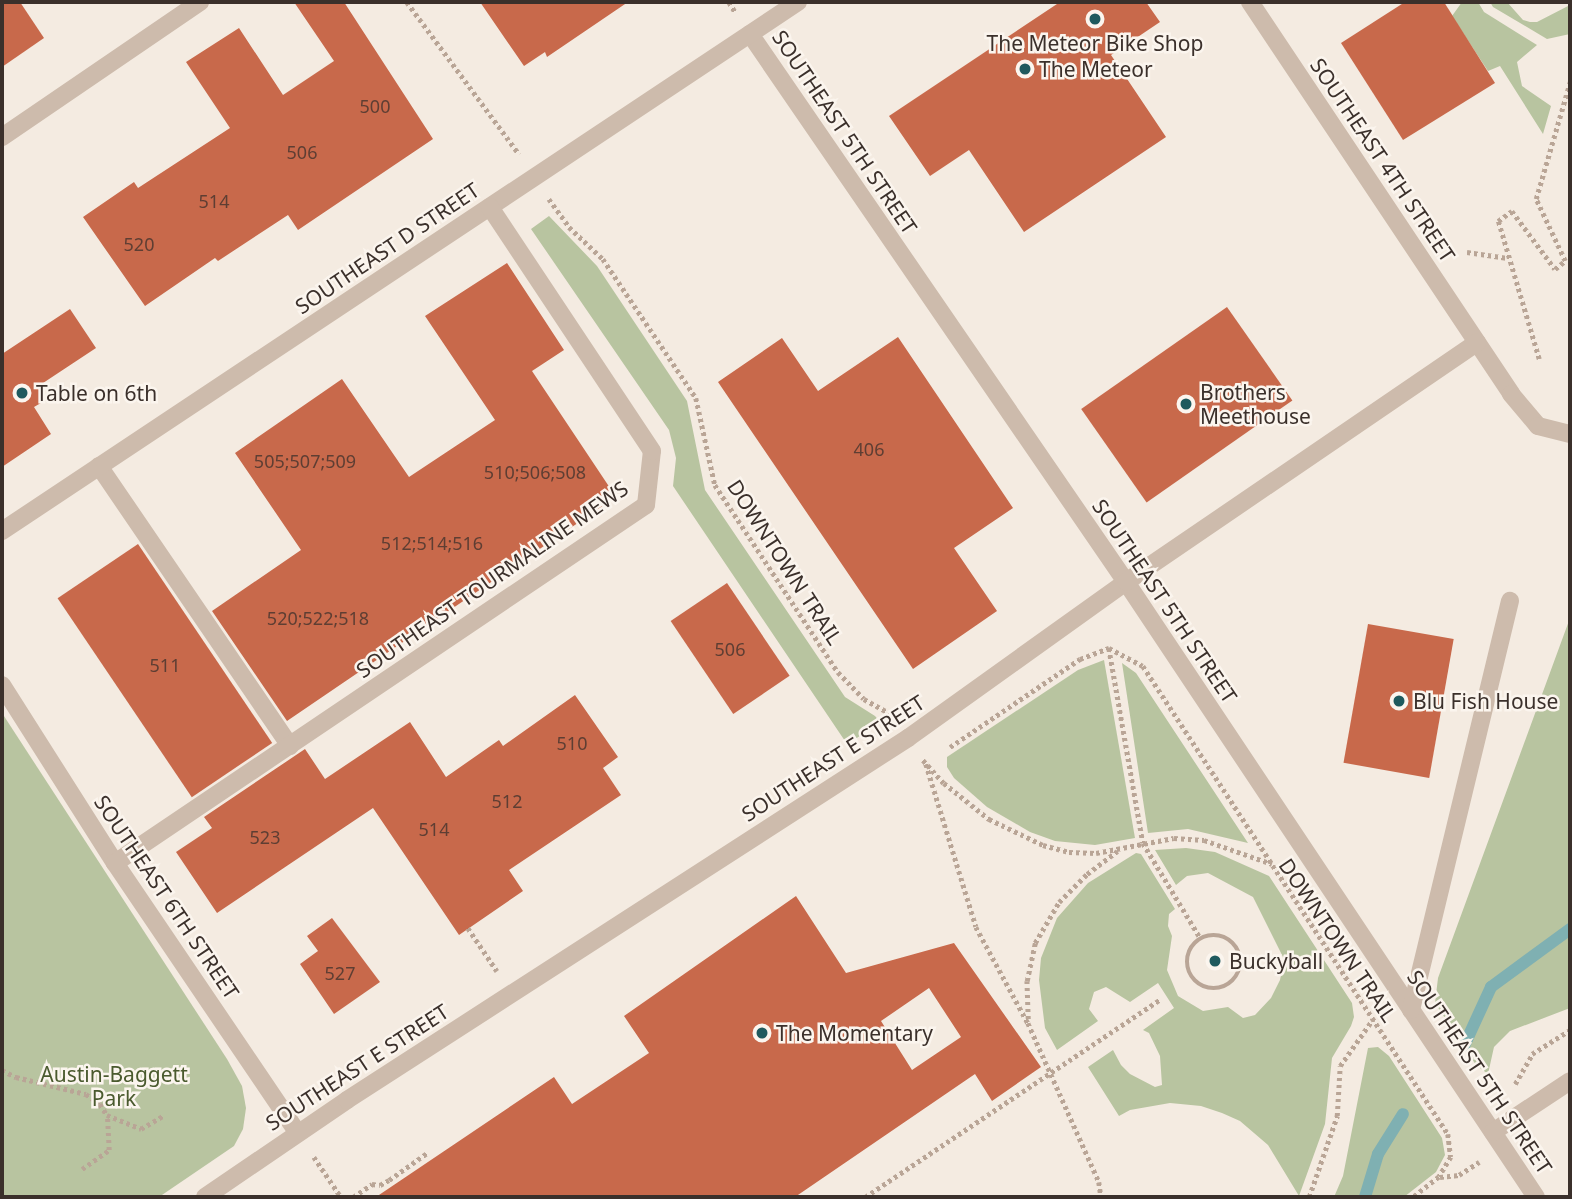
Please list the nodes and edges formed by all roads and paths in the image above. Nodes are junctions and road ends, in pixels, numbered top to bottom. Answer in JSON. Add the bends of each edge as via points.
{"nodes":[{"id":1,"x":200,"y":2,"type":"edge"},
{"id":2,"x":407,"y":2,"type":"edge"},
{"id":3,"x":798,"y":2,"type":"edge"},
{"id":4,"x":1250,"y":2,"type":"edge"},
{"id":5,"x":750,"y":33,"type":"junction"},
{"id":6,"x":1570,"y":82,"type":"edge"},
{"id":7,"x":2,"y":136,"type":"edge"},
{"id":8,"x":520,"y":155,"type":"dead end"},
{"id":9,"x":545,"y":194,"type":"dead end"},
{"id":10,"x":490,"y":207,"type":"junction"},
{"id":11,"x":1467,"y":252,"type":"dead end"},
{"id":12,"x":1508,"y":258,"type":"junction"},
{"id":13,"x":1477,"y":343,"type":"junction"},
{"id":14,"x":1539,"y":359,"type":"dead end"},
{"id":15,"x":1570,"y":434,"type":"edge"},
{"id":16,"x":99,"y":467,"type":"junction"},
{"id":17,"x":2,"y":531,"type":"edge"},
{"id":18,"x":1126,"y":582,"type":"junction"},
{"id":19,"x":1510,"y":601,"type":"dead end"},
{"id":20,"x":1109,"y":648,"type":"junction"},
{"id":21,"x":2,"y":685,"type":"edge"},
{"id":22,"x":894,"y":716,"type":"dead end"},
{"id":23,"x":290,"y":746,"type":"junction"},
{"id":24,"x":948,"y":748,"type":"dead end"},
{"id":25,"x":937,"y":756,"type":"dead end"},
{"id":26,"x":926,"y":763,"type":"junction"},
{"id":27,"x":1143,"y":844,"type":"junction"},
{"id":28,"x":1124,"y":848,"type":"junction"},
{"id":29,"x":115,"y":863,"type":"junction"},
{"id":30,"x":1272,"y":864,"type":"junction"},
{"id":31,"x":468,"y":928,"type":"dead end"},
{"id":32,"x":1200,"y":939,"type":"junction"},
{"id":33,"x":491,"y":961,"type":"dead end"},
{"id":34,"x":1159,"y":1000,"type":"dead end"},
{"id":35,"x":1411,"y":1010,"type":"junction"},
{"id":36,"x":1373,"y":1019,"type":"junction"},
{"id":37,"x":1028,"y":1023,"type":"junction"},
{"id":38,"x":1570,"y":1030,"type":"edge"},
{"id":39,"x":2,"y":1070,"type":"edge"},
{"id":40,"x":1051,"y":1072,"type":"junction"},
{"id":41,"x":1517,"y":1078,"type":"dead end"},
{"id":42,"x":1570,"y":1081,"type":"edge"},
{"id":43,"x":107,"y":1115,"type":"junction"},
{"id":44,"x":164,"y":1115,"type":"dead end"},
{"id":45,"x":1493,"y":1132,"type":"junction"},
{"id":46,"x":298,"y":1133,"type":"junction"},
{"id":47,"x":428,"y":1153,"type":"dead end"},
{"id":48,"x":1479,"y":1162,"type":"dead end"},
{"id":49,"x":82,"y":1169,"type":"dead end"},
{"id":50,"x":1439,"y":1177,"type":"junction"},
{"id":51,"x":205,"y":1197,"type":"edge"},
{"id":52,"x":341,"y":1197,"type":"edge"},
{"id":53,"x":354,"y":1197,"type":"edge"},
{"id":54,"x":865,"y":1197,"type":"edge"},
{"id":55,"x":1101,"y":1197,"type":"edge"},
{"id":56,"x":1309,"y":1197,"type":"edge"},
{"id":57,"x":1413,"y":1197,"type":"edge"},
{"id":58,"x":1536,"y":1197,"type":"edge"}],
"edges":[{"from":1,"to":7,"type":"street"},
{"from":2,"to":8,"type":"path"},
{"from":3,"to":5,"type":"street","name":"SOUTHEAST D STREET"},
{"from":4,"to":13,"type":"street","name":"SOUTHEAST 4TH STREET"},
{"from":5,"to":10,"type":"street","name":"SOUTHEAST D STREET"},
{"from":5,"to":18,"type":"street","name":"SOUTHEAST 5TH STREET"},
{"from":6,"to":12,"type":"path","via":[[1536,199],[1564,261],[1555,269],[1512,211],[1498,222]]},
{"from":9,"to":22,"type":"path","name":"DOWNTOWN TRAIL","via":[[569,227],[603,259],[696,398],[715,485],[838,672],[864,699]]},
{"from":10,"to":16,"type":"street","name":"SOUTHEAST D STREET"},
{"from":10,"to":23,"type":"street","name":"SOUTHEAST TOURMALINE MEWS","via":[[652,451],[646,505]]},
{"from":11,"to":12,"type":"path"},
{"from":12,"to":14,"type":"path"},
{"from":13,"to":15,"type":"street","name":"SOUTHEAST 4TH STREET","via":[[1538,426]]},
{"from":13,"to":18,"type":"street","name":"SOUTHEAST E STREET"},
{"from":16,"to":17,"type":"street","name":"SOUTHEAST D STREET"},
{"from":16,"to":23,"type":"street"},
{"from":18,"to":35,"type":"street","name":"SOUTHEAST 5TH STREET"},
{"from":18,"to":46,"type":"street","name":"SOUTHEAST E STREET","via":[[879,757]]},
{"from":19,"to":35,"type":"street"},
{"from":20,"to":24,"type":"path","via":[[1080,659]]},
{"from":20,"to":27,"type":"path"},
{"from":20,"to":30,"type":"path","via":[[1143,666]]},
{"from":21,"to":29,"type":"street","name":"SOUTHEAST 6TH STREET"},
{"from":23,"to":29,"type":"street","name":"SOUTHEAST TOURMALINE MEWS"},
{"from":25,"to":26,"type":"path"},
{"from":26,"to":28,"type":"path","name":"DOWNTOWN TRAIL","via":[[964,800],[1017,834],[1069,852]]},
{"from":26,"to":37,"type":"path","via":[[976,927]]},
{"from":27,"to":28,"type":"path","name":"DOWNTOWN TRAIL"},
{"from":27,"to":30,"type":"path","name":"DOWNTOWN TRAIL","via":[[1174,838],[1204,840]]},
{"from":27,"to":32,"type":"path"},
{"from":28,"to":37,"type":"path","via":[[1087,874],[1059,902],[1035,943],[1027,981]]},
{"from":29,"to":46,"type":"street","name":"SOUTHEAST 6TH STREET"},
{"from":30,"to":36,"type":"path","name":"DOWNTOWN TRAIL"},
{"from":31,"to":33,"type":"path"},
{"from":32,"to":32,"type":"path","via":[[1217,935],[1238,950],[1238,976],[1225,987],[1207,988],[1192,978],[1189,952]]},
{"from":34,"to":40,"type":"path"},
{"from":35,"to":45,"type":"street","name":"SOUTHEAST 5TH STREET"},
{"from":36,"to":50,"type":"path","name":"DOWNTOWN TRAIL","via":[[1448,1135],[1451,1157]]},
{"from":36,"to":56,"type":"path","via":[[1340,1066],[1337,1116]]},
{"from":37,"to":40,"type":"path"},
{"from":38,"to":41,"type":"path","via":[[1532,1054]]},
{"from":39,"to":43,"type":"path","via":[[86,1094]]},
{"from":40,"to":54,"type":"path"},
{"from":40,"to":55,"type":"path"},
{"from":42,"to":45,"type":"street"},
{"from":43,"to":44,"type":"path","via":[[141,1129]]},
{"from":43,"to":49,"type":"path","via":[[109,1150]]},
{"from":45,"to":58,"type":"street","name":"SOUTHEAST 5TH STREET"},
{"from":46,"to":51,"type":"street","name":"SOUTHEAST E STREET"},
{"from":46,"to":52,"type":"path"},
{"from":47,"to":53,"type":"path"},
{"from":48,"to":50,"type":"path","via":[[1459,1175]]},
{"from":50,"to":57,"type":"path"}]}
